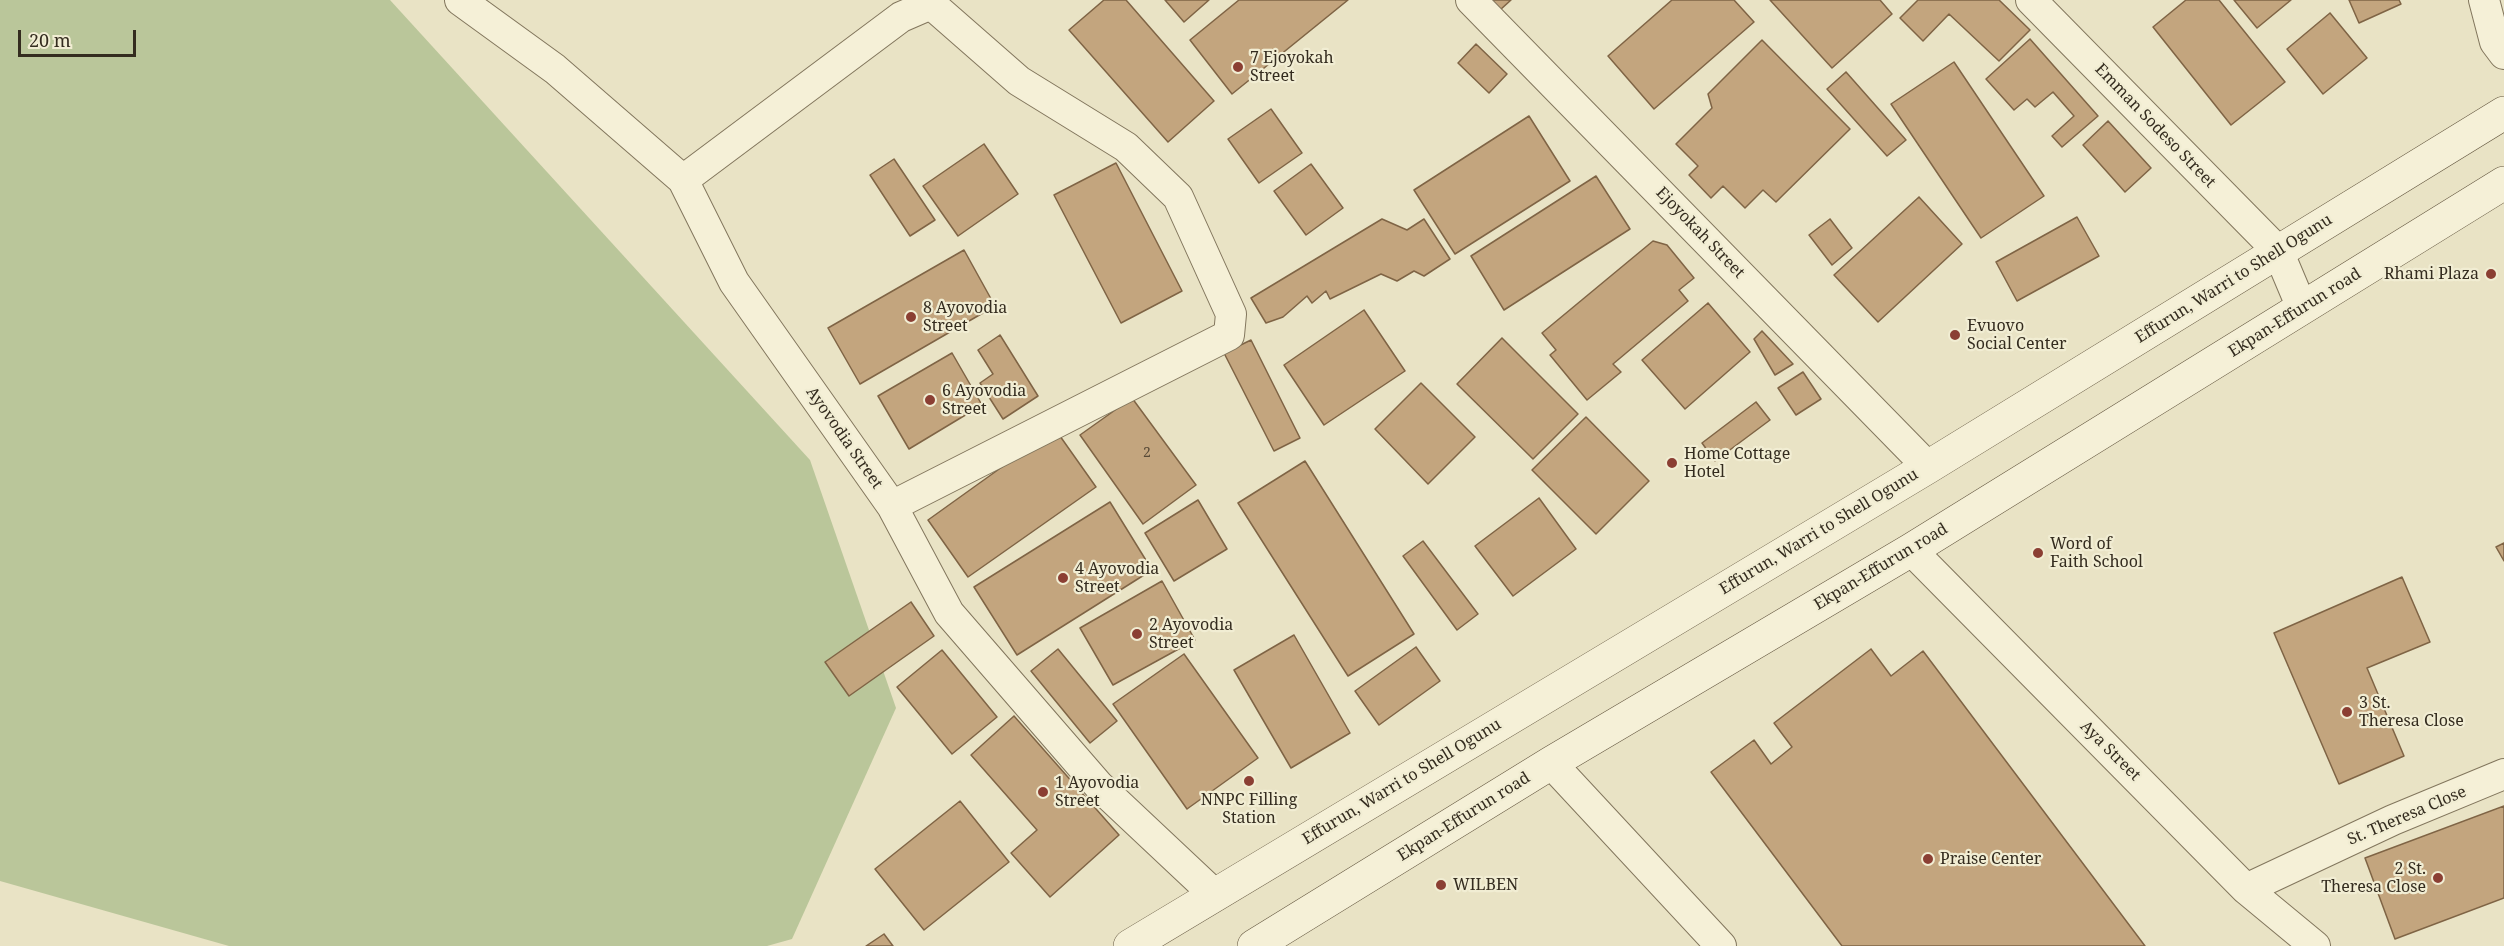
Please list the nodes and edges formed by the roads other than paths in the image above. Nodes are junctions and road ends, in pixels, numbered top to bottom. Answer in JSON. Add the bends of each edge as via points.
{"nodes":[{"id":1,"x":460,"y":0,"type":"edge"},
{"id":2,"x":1471,"y":0,"type":"edge"},
{"id":3,"x":2031,"y":0,"type":"edge"},
{"id":4,"x":2484,"y":0,"type":"edge"},
{"id":5,"x":2504,"y":54,"type":"edge"},
{"id":6,"x":2504,"y":113,"type":"edge"},
{"id":7,"x":683,"y":180,"type":"junction"},
{"id":8,"x":2504,"y":183,"type":"edge"},
{"id":9,"x":2278,"y":251,"type":"junction"},
{"id":10,"x":2302,"y":308,"type":"junction"},
{"id":11,"x":1928,"y":467,"type":"junction"},
{"id":12,"x":892,"y":506,"type":"junction"},
{"id":13,"x":1911,"y":550,"type":"junction"},
{"id":14,"x":1551,"y":764,"type":"junction"},
{"id":15,"x":2504,"y":774,"type":"edge"},
{"id":16,"x":2246,"y":889,"type":"junction"},
{"id":17,"x":1215,"y":895,"type":"junction"},
{"id":18,"x":1130,"y":946,"type":"edge"},
{"id":19,"x":1254,"y":946,"type":"edge"},
{"id":20,"x":1721,"y":946,"type":"edge"},
{"id":21,"x":2314,"y":946,"type":"edge"}],
"edges":[{"from":1,"to":7,"type":"street","name":"Ayovodia Street","via":[[555,69]]},
{"from":2,"to":11,"type":"street","name":"Ejoyokah Street"},
{"from":3,"to":9,"type":"street","name":"Emman Sodeso Street"},
{"from":4,"to":5,"type":"street","via":[[2495,42]]},
{"from":6,"to":9,"type":"main road","name":"Effurun, Warri to Shell Ogunu"},
{"from":7,"to":12,"type":"street","name":"Ayovodia Street","via":[[734,282]]},
{"from":7,"to":12,"type":"street","via":[[901,17],[931,4],[1019,81],[1126,147],[1178,197],[1231,314],[1229,335]]},
{"from":8,"to":10,"type":"main road","name":"Ekpan-Effurun road"},
{"from":9,"to":10,"type":"street"},
{"from":9,"to":11,"type":"main road","name":"Effurun, Warri to Shell Ogunu"},
{"from":10,"to":13,"type":"main road","name":"Ekpan-Effurun road"},
{"from":11,"to":17,"type":"main road","name":"Effurun, Warri to Shell Ogunu"},
{"from":12,"to":17,"type":"street","name":"Ayovodia Street","via":[[949,613],[1099,786]]},
{"from":13,"to":14,"type":"main road","name":"Ekpan-Effurun road"},
{"from":13,"to":16,"type":"street","name":"Aya Street"},
{"from":14,"to":19,"type":"main road","name":"Ekpan-Effurun road"},
{"from":14,"to":20,"type":"street"},
{"from":15,"to":16,"type":"street","name":"St. Theresa Close","via":[[2393,820]]},
{"from":16,"to":21,"type":"street","name":"Aya Street"},
{"from":17,"to":18,"type":"main road","name":"Effurun, Warri to Shell Ogunu"}]}
